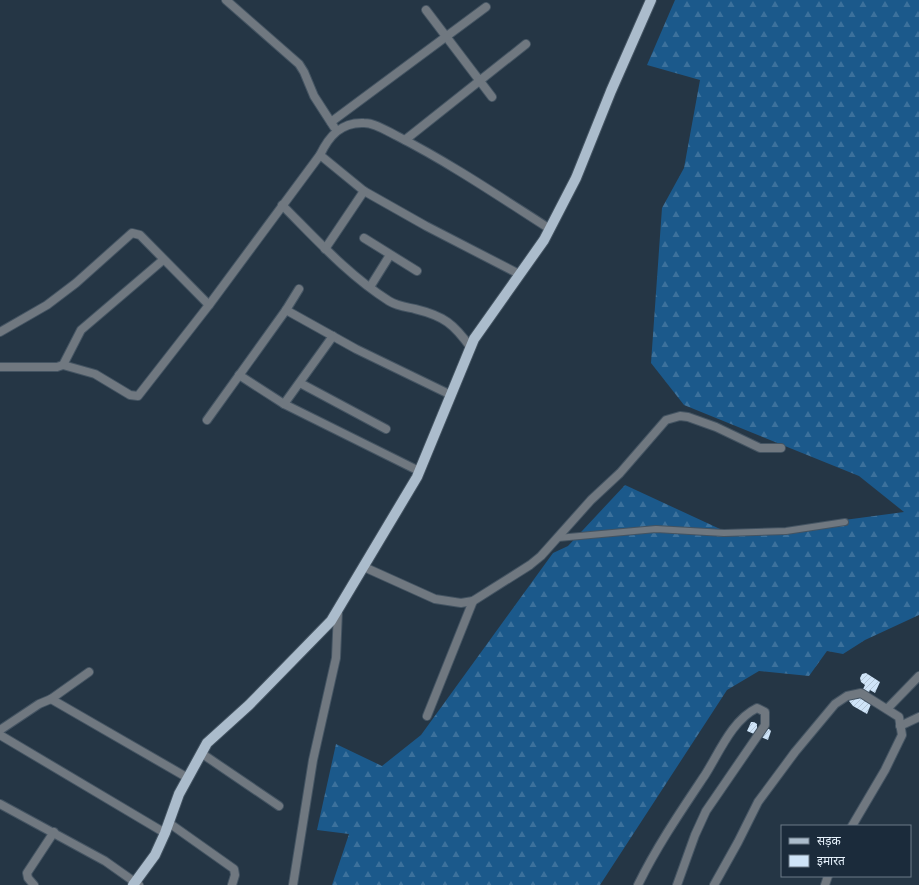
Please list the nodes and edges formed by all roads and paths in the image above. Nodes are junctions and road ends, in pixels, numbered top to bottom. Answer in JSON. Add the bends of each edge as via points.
{"nodes":[{"id":1,"x":226,"y":0,"type":"edge"},
{"id":2,"x":651,"y":0,"type":"edge"},
{"id":3,"x":486,"y":7,"type":"dead end"},
{"id":4,"x":426,"y":10,"type":"dead end"},
{"id":5,"x":447,"y":36,"type":"junction"},
{"id":6,"x":526,"y":44,"type":"dead end"},
{"id":7,"x":479,"y":81,"type":"junction"},
{"id":8,"x":492,"y":97,"type":"dead end"},
{"id":9,"x":331,"y":122,"type":"junction"},
{"id":10,"x":337,"y":131,"type":"junction"},
{"id":11,"x":405,"y":140,"type":"junction"},
{"id":12,"x":320,"y":155,"type":"junction"},
{"id":13,"x":364,"y":191,"type":"junction"},
{"id":14,"x":282,"y":205,"type":"junction"},
{"id":15,"x":550,"y":229,"type":"junction"},
{"id":16,"x":364,"y":238,"type":"dead end"},
{"id":17,"x":325,"y":249,"type":"junction"},
{"id":18,"x":390,"y":255,"type":"junction"},
{"id":19,"x":163,"y":260,"type":"junction"},
{"id":20,"x":417,"y":271,"type":"dead end"},
{"id":21,"x":519,"y":274,"type":"junction"},
{"id":22,"x":370,"y":287,"type":"junction"},
{"id":23,"x":299,"y":289,"type":"dead end"},
{"id":24,"x":209,"y":305,"type":"junction"},
{"id":25,"x":286,"y":310,"type":"junction"},
{"id":26,"x":0,"y":332,"type":"edge"},
{"id":27,"x":333,"y":336,"type":"junction"},
{"id":28,"x":471,"y":348,"type":"junction"},
{"id":29,"x":63,"y":365,"type":"junction"},
{"id":30,"x":0,"y":366,"type":"edge"},
{"id":31,"x":239,"y":375,"type":"junction"},
{"id":32,"x":300,"y":383,"type":"junction"},
{"id":33,"x":451,"y":394,"type":"junction"},
{"id":34,"x":284,"y":404,"type":"junction"},
{"id":35,"x":207,"y":420,"type":"dead end"},
{"id":36,"x":386,"y":429,"type":"dead end"},
{"id":37,"x":781,"y":448,"type":"dead end"},
{"id":38,"x":420,"y":471,"type":"junction"},
{"id":39,"x":845,"y":522,"type":"dead end"},
{"id":40,"x":558,"y":538,"type":"junction"},
{"id":41,"x":364,"y":567,"type":"junction"},
{"id":42,"x":473,"y":602,"type":"junction"},
{"id":43,"x":338,"y":611,"type":"junction"},
{"id":44,"x":89,"y":672,"type":"dead end"},
{"id":45,"x":919,"y":676,"type":"edge"},
{"id":46,"x":51,"y":699,"type":"junction"},
{"id":47,"x":887,"y":709,"type":"junction"},
{"id":48,"x":427,"y":716,"type":"dead end"},
{"id":49,"x":919,"y":716,"type":"edge"},
{"id":50,"x":900,"y":726,"type":"junction"},
{"id":51,"x":0,"y":730,"type":"edge"},
{"id":52,"x":0,"y":735,"type":"edge"},
{"id":53,"x":201,"y":753,"type":"junction"},
{"id":54,"x":188,"y":778,"type":"junction"},
{"id":55,"x":0,"y":804,"type":"edge"},
{"id":56,"x":279,"y":806,"type":"dead end"},
{"id":57,"x":169,"y":823,"type":"junction"},
{"id":58,"x":853,"y":825,"type":"edge"},
{"id":59,"x":54,"y":832,"type":"junction"},
{"id":60,"x":165,"y":833,"type":"junction"},
{"id":61,"x":136,"y":884,"type":"edge"},
{"id":62,"x":34,"y":885,"type":"edge"},
{"id":63,"x":232,"y":885,"type":"edge"},
{"id":64,"x":293,"y":885,"type":"edge"},
{"id":65,"x":638,"y":885,"type":"edge"},
{"id":66,"x":677,"y":885,"type":"edge"},
{"id":67,"x":714,"y":885,"type":"edge"}],
"edges":[{"from":1,"to":9,"type":"street","via":[[299,64],[314,96]]},
{"from":2,"to":15,"type":"main road","via":[[576,178]]},
{"from":3,"to":5,"type":"street"},
{"from":4,"to":5,"type":"street"},
{"from":5,"to":7,"type":"street"},
{"from":5,"to":9,"type":"street"},
{"from":6,"to":7,"type":"street"},
{"from":7,"to":8,"type":"street"},
{"from":7,"to":11,"type":"street"},
{"from":9,"to":10,"type":"street"},
{"from":10,"to":11,"type":"street","via":[[357,123],[366,123]]},
{"from":10,"to":12,"type":"street","via":[[331,135]]},
{"from":11,"to":15,"type":"street"},
{"from":12,"to":13,"type":"street"},
{"from":12,"to":14,"type":"street"},
{"from":13,"to":17,"type":"street"},
{"from":13,"to":21,"type":"street"},
{"from":14,"to":17,"type":"street"},
{"from":14,"to":24,"type":"street"},
{"from":15,"to":21,"type":"main road"},
{"from":16,"to":18,"type":"street"},
{"from":17,"to":22,"type":"street"},
{"from":18,"to":20,"type":"street"},
{"from":18,"to":22,"type":"street"},
{"from":19,"to":24,"type":"street"},
{"from":19,"to":26,"type":"street","via":[[140,235],[128,234],[76,283],[47,306]]},
{"from":19,"to":29,"type":"street","via":[[81,330]]},
{"from":21,"to":28,"type":"main road","via":[[474,339]]},
{"from":22,"to":28,"type":"street","via":[[397,305],[442,317],[457,329]]},
{"from":23,"to":25,"type":"street"},
{"from":24,"to":29,"type":"street","via":[[138,396],[130,395],[95,374]]},
{"from":25,"to":27,"type":"street"},
{"from":25,"to":31,"type":"street"},
{"from":27,"to":32,"type":"street"},
{"from":27,"to":33,"type":"street"},
{"from":28,"to":33,"type":"main road"},
{"from":29,"to":30,"type":"street"},
{"from":31,"to":34,"type":"street"},
{"from":31,"to":35,"type":"street"},
{"from":32,"to":34,"type":"street"},
{"from":32,"to":36,"type":"street"},
{"from":33,"to":38,"type":"main road"},
{"from":34,"to":38,"type":"street"},
{"from":37,"to":40,"type":"street","via":[[760,448],[706,423],[673,416],[659,426],[620,473],[591,500]]},
{"from":38,"to":41,"type":"main road"},
{"from":39,"to":40,"type":"lane","via":[[786,531],[724,533],[656,530]]},
{"from":40,"to":42,"type":"street","via":[[530,565]]},
{"from":41,"to":42,"type":"street","via":[[435,599]]},
{"from":41,"to":43,"type":"main road"},
{"from":42,"to":48,"type":"street"},
{"from":43,"to":53,"type":"main road","via":[[255,699],[207,743]]},
{"from":43,"to":64,"type":"street","via":[[336,658],[313,760]]},
{"from":44,"to":46,"type":"street"},
{"from":45,"to":47,"type":"street"},
{"from":46,"to":51,"type":"street","via":[[29,710]]},
{"from":46,"to":54,"type":"street"},
{"from":47,"to":50,"type":"street","via":[[899,717]]},
{"from":47,"to":67,"type":"street","via":[[861,693],[848,696],[834,704],[758,802]]},
{"from":49,"to":50,"type":"street"},
{"from":50,"to":58,"type":"street","via":[[902,735],[892,756]]},
{"from":52,"to":60,"type":"street"},
{"from":53,"to":54,"type":"main road"},
{"from":53,"to":56,"type":"street"},
{"from":54,"to":57,"type":"main road","via":[[179,794]]},
{"from":55,"to":59,"type":"street"},
{"from":57,"to":60,"type":"main road"},
{"from":57,"to":63,"type":"street","via":[[234,869]]},
{"from":59,"to":61,"type":"street","via":[[105,861]]},
{"from":59,"to":62,"type":"street","via":[[27,872]]},
{"from":60,"to":61,"type":"main road","via":[[155,855]]},
{"from":65,"to":66,"type":"street","via":[[653,854],[722,745],[748,712],[757,708],[766,712],[765,725],[706,811]]}]}
